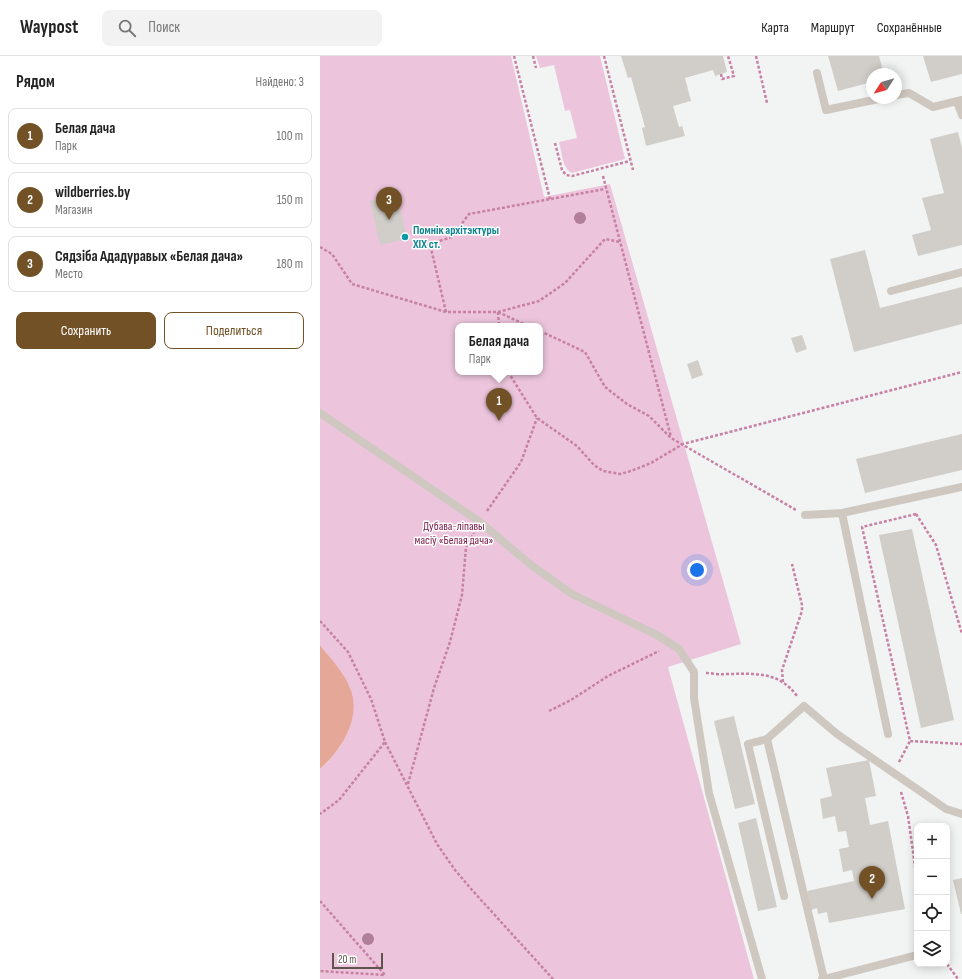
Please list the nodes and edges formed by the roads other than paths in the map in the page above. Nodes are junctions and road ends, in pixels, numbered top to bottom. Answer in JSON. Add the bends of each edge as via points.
{"nodes":[{"id":1,"x":817,"y":73,"type":"dead end"},
{"id":2,"x":902,"y":94,"type":"edge"},
{"id":3,"x":960,"y":101,"type":"edge"},
{"id":4,"x":866,"y":102,"type":"edge"},
{"id":5,"x":962,"y":115,"type":"edge"},
{"id":6,"x":962,"y":272,"type":"edge"},
{"id":7,"x":890,"y":291,"type":"dead end"},
{"id":8,"x":320,"y":413,"type":"edge"},
{"id":9,"x":962,"y":487,"type":"edge"},
{"id":10,"x":842,"y":513,"type":"junction"},
{"id":11,"x":805,"y":515,"type":"road end"},
{"id":12,"x":888,"y":734,"type":"dead end"},
{"id":13,"x":767,"y":738,"type":"junction"},
{"id":14,"x":962,"y":814,"type":"edge"},
{"id":15,"x":784,"y":896,"type":"dead end"},
{"id":16,"x":914,"y":956,"type":"edge"},
{"id":17,"x":762,"y":979,"type":"edge"},
{"id":18,"x":823,"y":979,"type":"edge"}],
"edges":[{"from":1,"to":4,"type":"lane","via":[[826,110]]},
{"from":2,"to":3,"type":"lane","via":[[909,93],[933,107]]},
{"from":3,"to":5,"type":"lane"},
{"from":6,"to":7,"type":"lane"},
{"from":8,"to":17,"type":"lane","via":[[480,522],[531,565],[572,594],[656,634],[679,649],[694,672],[694,698],[709,793]]},
{"from":9,"to":10,"type":"lane"},
{"from":10,"to":11,"type":"lane"},
{"from":10,"to":12,"type":"lane"},
{"from":13,"to":14,"type":"lane","via":[[804,706],[837,734],[946,809]]},
{"from":13,"to":15,"type":"lane","via":[[748,744]]},
{"from":13,"to":18,"type":"lane"},
{"from":16,"to":18,"type":"lane"}]}
